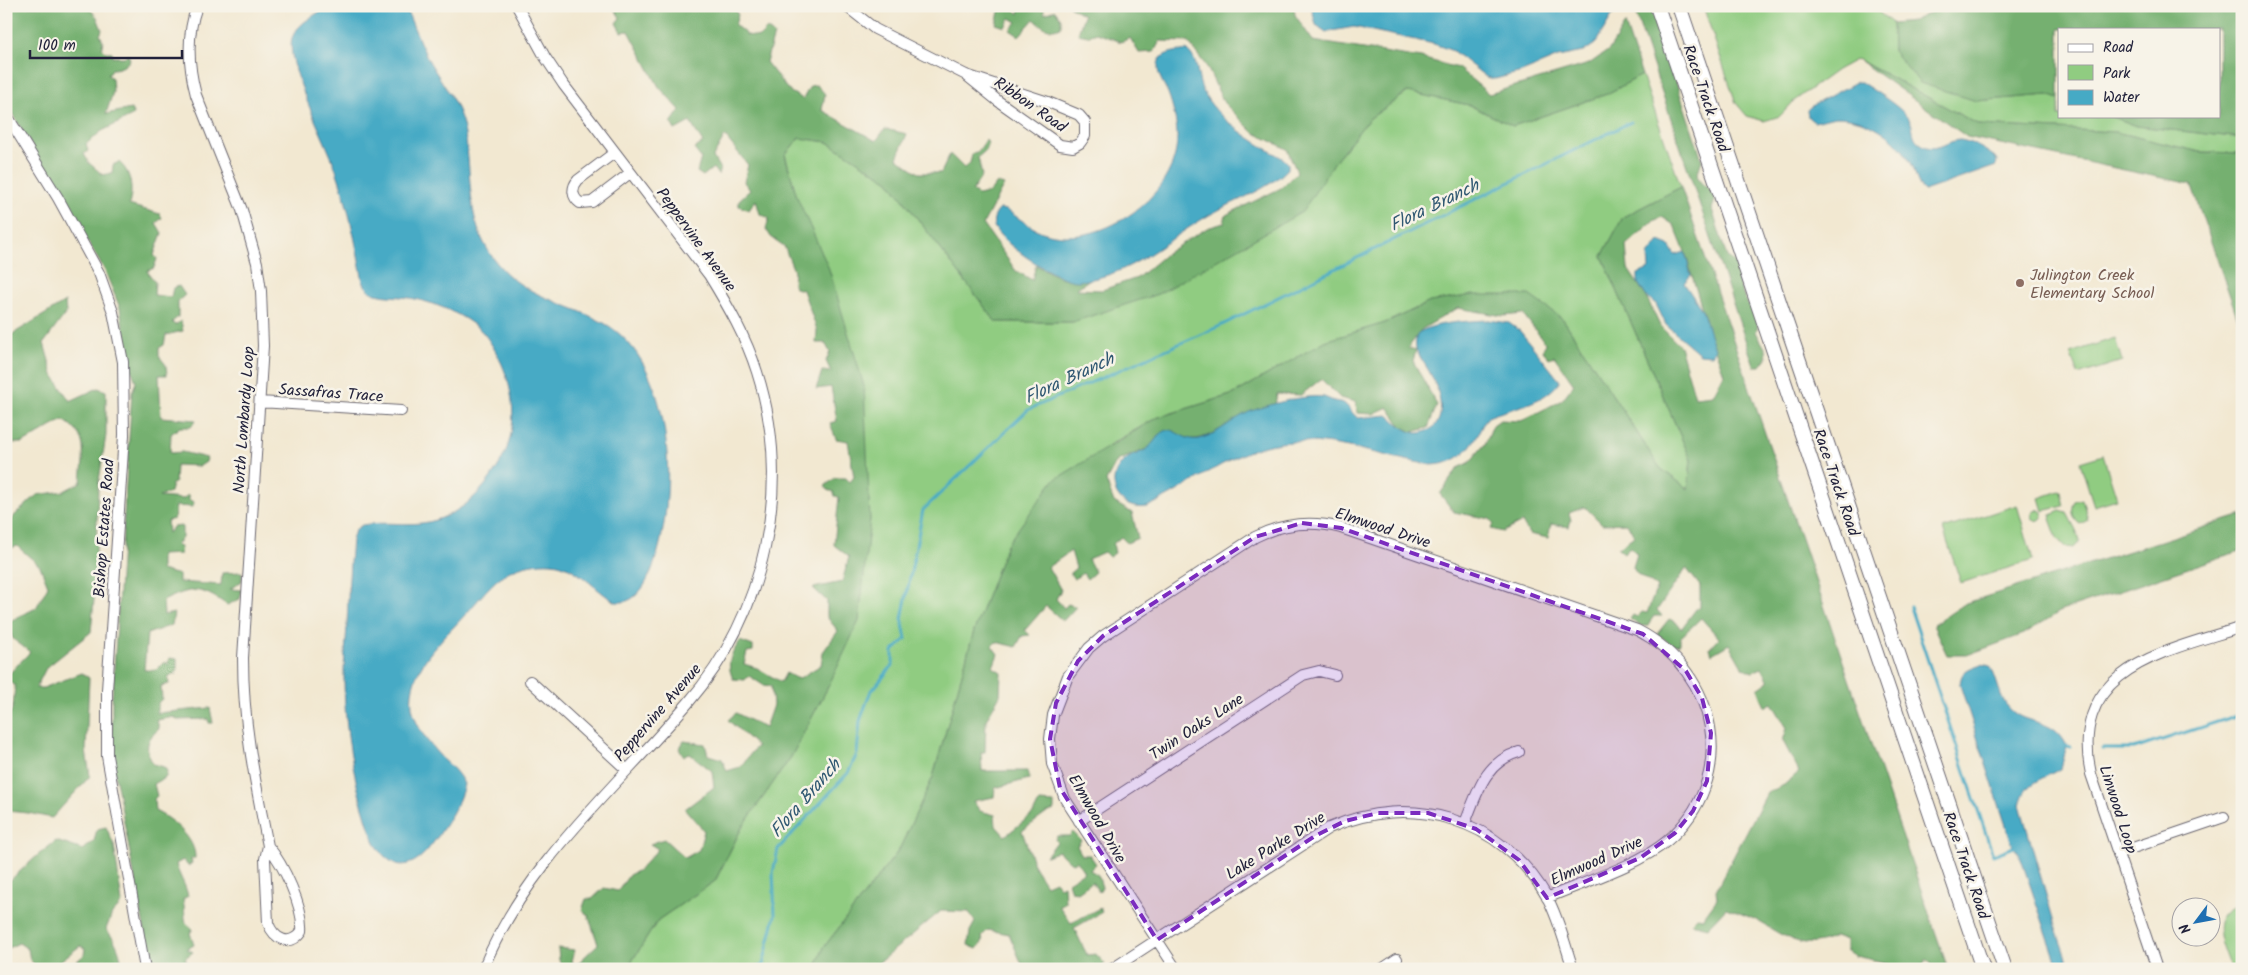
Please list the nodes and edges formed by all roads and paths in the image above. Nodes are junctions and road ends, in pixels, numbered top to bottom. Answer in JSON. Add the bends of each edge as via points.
{"nodes":[{"id":1,"x":197,"y":6,"type":"edge"},
{"id":2,"x":517,"y":6,"type":"edge"},
{"id":3,"x":846,"y":6,"type":"edge"},
{"id":4,"x":1657,"y":6,"type":"edge"},
{"id":5,"x":1679,"y":6,"type":"edge"},
{"id":6,"x":966,"y":75,"type":"junction"},
{"id":7,"x":6,"y":114,"type":"edge"},
{"id":8,"x":614,"y":153,"type":"junction"},
{"id":9,"x":630,"y":173,"type":"junction"},
{"id":10,"x":1796,"y":352,"type":"junction"},
{"id":11,"x":1776,"y":358,"type":"junction"},
{"id":12,"x":260,"y":402,"type":"junction"},
{"id":13,"x":401,"y":411,"type":"dead end"},
{"id":14,"x":1818,"y":415,"type":"junction"},
{"id":15,"x":1798,"y":422,"type":"junction"},
{"id":16,"x":1845,"y":561,"type":"junction"},
{"id":17,"x":1872,"y":576,"type":"junction"},
{"id":18,"x":2242,"y":627,"type":"edge"},
{"id":19,"x":1334,"y":675,"type":"dead end"},
{"id":20,"x":530,"y":681,"type":"dead end"},
{"id":21,"x":1519,"y":752,"type":"dead end"},
{"id":22,"x":627,"y":770,"type":"junction"},
{"id":23,"x":2224,"y":817,"type":"dead end"},
{"id":24,"x":1079,"y":822,"type":"junction"},
{"id":25,"x":1465,"y":823,"type":"junction"},
{"id":26,"x":268,"y":846,"type":"junction"},
{"id":27,"x":2118,"y":853,"type":"junction"},
{"id":28,"x":1547,"y":898,"type":"junction"},
{"id":29,"x":1157,"y":940,"type":"junction"},
{"id":30,"x":1397,"y":959,"type":"dead end"},
{"id":31,"x":145,"y":969,"type":"edge"},
{"id":32,"x":484,"y":969,"type":"edge"},
{"id":33,"x":1112,"y":969,"type":"edge"},
{"id":34,"x":1176,"y":969,"type":"edge"},
{"id":35,"x":1382,"y":969,"type":"edge"},
{"id":36,"x":1573,"y":969,"type":"edge"},
{"id":37,"x":1983,"y":969,"type":"edge"},
{"id":38,"x":2005,"y":969,"type":"edge"},
{"id":39,"x":2157,"y":969,"type":"edge"}],
"edges":[{"from":1,"to":12,"type":"street","name":"North Lombardy Loop","via":[[189,40],[191,77],[242,210],[258,272],[264,318]]},
{"from":2,"to":8,"type":"street","name":"Peppervine Avenue","via":[[545,57]]},
{"from":3,"to":6,"type":"street","name":"Ribbon Road","via":[[875,29]]},
{"from":4,"to":11,"type":"main road","name":"Race Track Road"},
{"from":5,"to":10,"type":"main road","name":"Race Track Road"},
{"from":6,"to":6,"type":"street","name":"Ribbon Road","via":[[1079,115],[1085,122],[1085,136],[1073,147],[1060,145]]},
{"from":7,"to":31,"type":"street","name":"Bishop Estates Road","via":[[99,273],[113,312],[123,362],[124,435],[107,756]]},
{"from":8,"to":9,"type":"street","name":"Peppervine Avenue"},
{"from":8,"to":9,"type":"street","via":[[578,180],[573,193],[576,200],[592,202]]},
{"from":9,"to":22,"type":"street","name":"Peppervine Avenue","via":[[709,275],[739,328],[765,402],[773,486],[766,547],[736,633],[699,691]]},
{"from":10,"to":11,"type":"main road"},
{"from":10,"to":14,"type":"main road","name":"Race Track Road"},
{"from":11,"to":15,"type":"main road","name":"Race Track Road"},
{"from":12,"to":13,"type":"street","name":"Sassafras Trace"},
{"from":12,"to":26,"type":"street","name":"North Lombardy Loop","via":[[243,658],[249,750]]},
{"from":14,"to":15,"type":"main road"},
{"from":14,"to":17,"type":"main road","name":"Race Track Road"},
{"from":15,"to":16,"type":"main road","name":"Race Track Road"},
{"from":16,"to":17,"type":"main road"},
{"from":16,"to":37,"type":"main road","name":"Race Track Road"},
{"from":17,"to":38,"type":"main road","name":"Race Track Road"},
{"from":18,"to":27,"type":"street","name":"Linwood Loop","via":[[2138,663],[2115,679],[2098,701],[2088,729],[2088,759]]},
{"from":19,"to":24,"type":"street","name":"Twin Oaks Lane","via":[[1319,671],[1303,675]]},
{"from":20,"to":22,"type":"street"},
{"from":21,"to":25,"type":"street","via":[[1503,758],[1485,775]]},
{"from":22,"to":32,"type":"street","name":"Peppervine Avenue","via":[[538,870],[503,927]]},
{"from":23,"to":27,"type":"street"},
{"from":24,"to":28,"type":"street","name":"Elmwood Drive","via":[[1056,776],[1050,740],[1056,703],[1078,661],[1103,636],[1255,537],[1282,526],[1302,523],[1331,525],[1636,630],[1666,650],[1694,682],[1708,715],[1712,749],[1707,781],[1693,811],[1675,834],[1653,851]]},
{"from":24,"to":29,"type":"street","name":"Elmwood Drive"},
{"from":25,"to":28,"type":"street","name":"Lake Parke Drive","via":[[1492,838],[1519,860]]},
{"from":25,"to":29,"type":"street","name":"Lake Parke Drive","via":[[1412,811],[1378,813],[1345,821],[1315,836]]},
{"from":26,"to":26,"type":"street","name":"North Lombardy Loop","via":[[265,859],[268,922],[271,932],[277,937],[293,940],[302,931],[302,914],[277,857]]},
{"from":27,"to":39,"type":"street","name":"Linwood Loop"},
{"from":28,"to":36,"type":"street","name":"Lake Parke Drive"},
{"from":29,"to":33,"type":"street","name":"Lake Parke Drive"},
{"from":29,"to":34,"type":"street","name":"Elmwood Drive"},
{"from":30,"to":35,"type":"street"}]}
